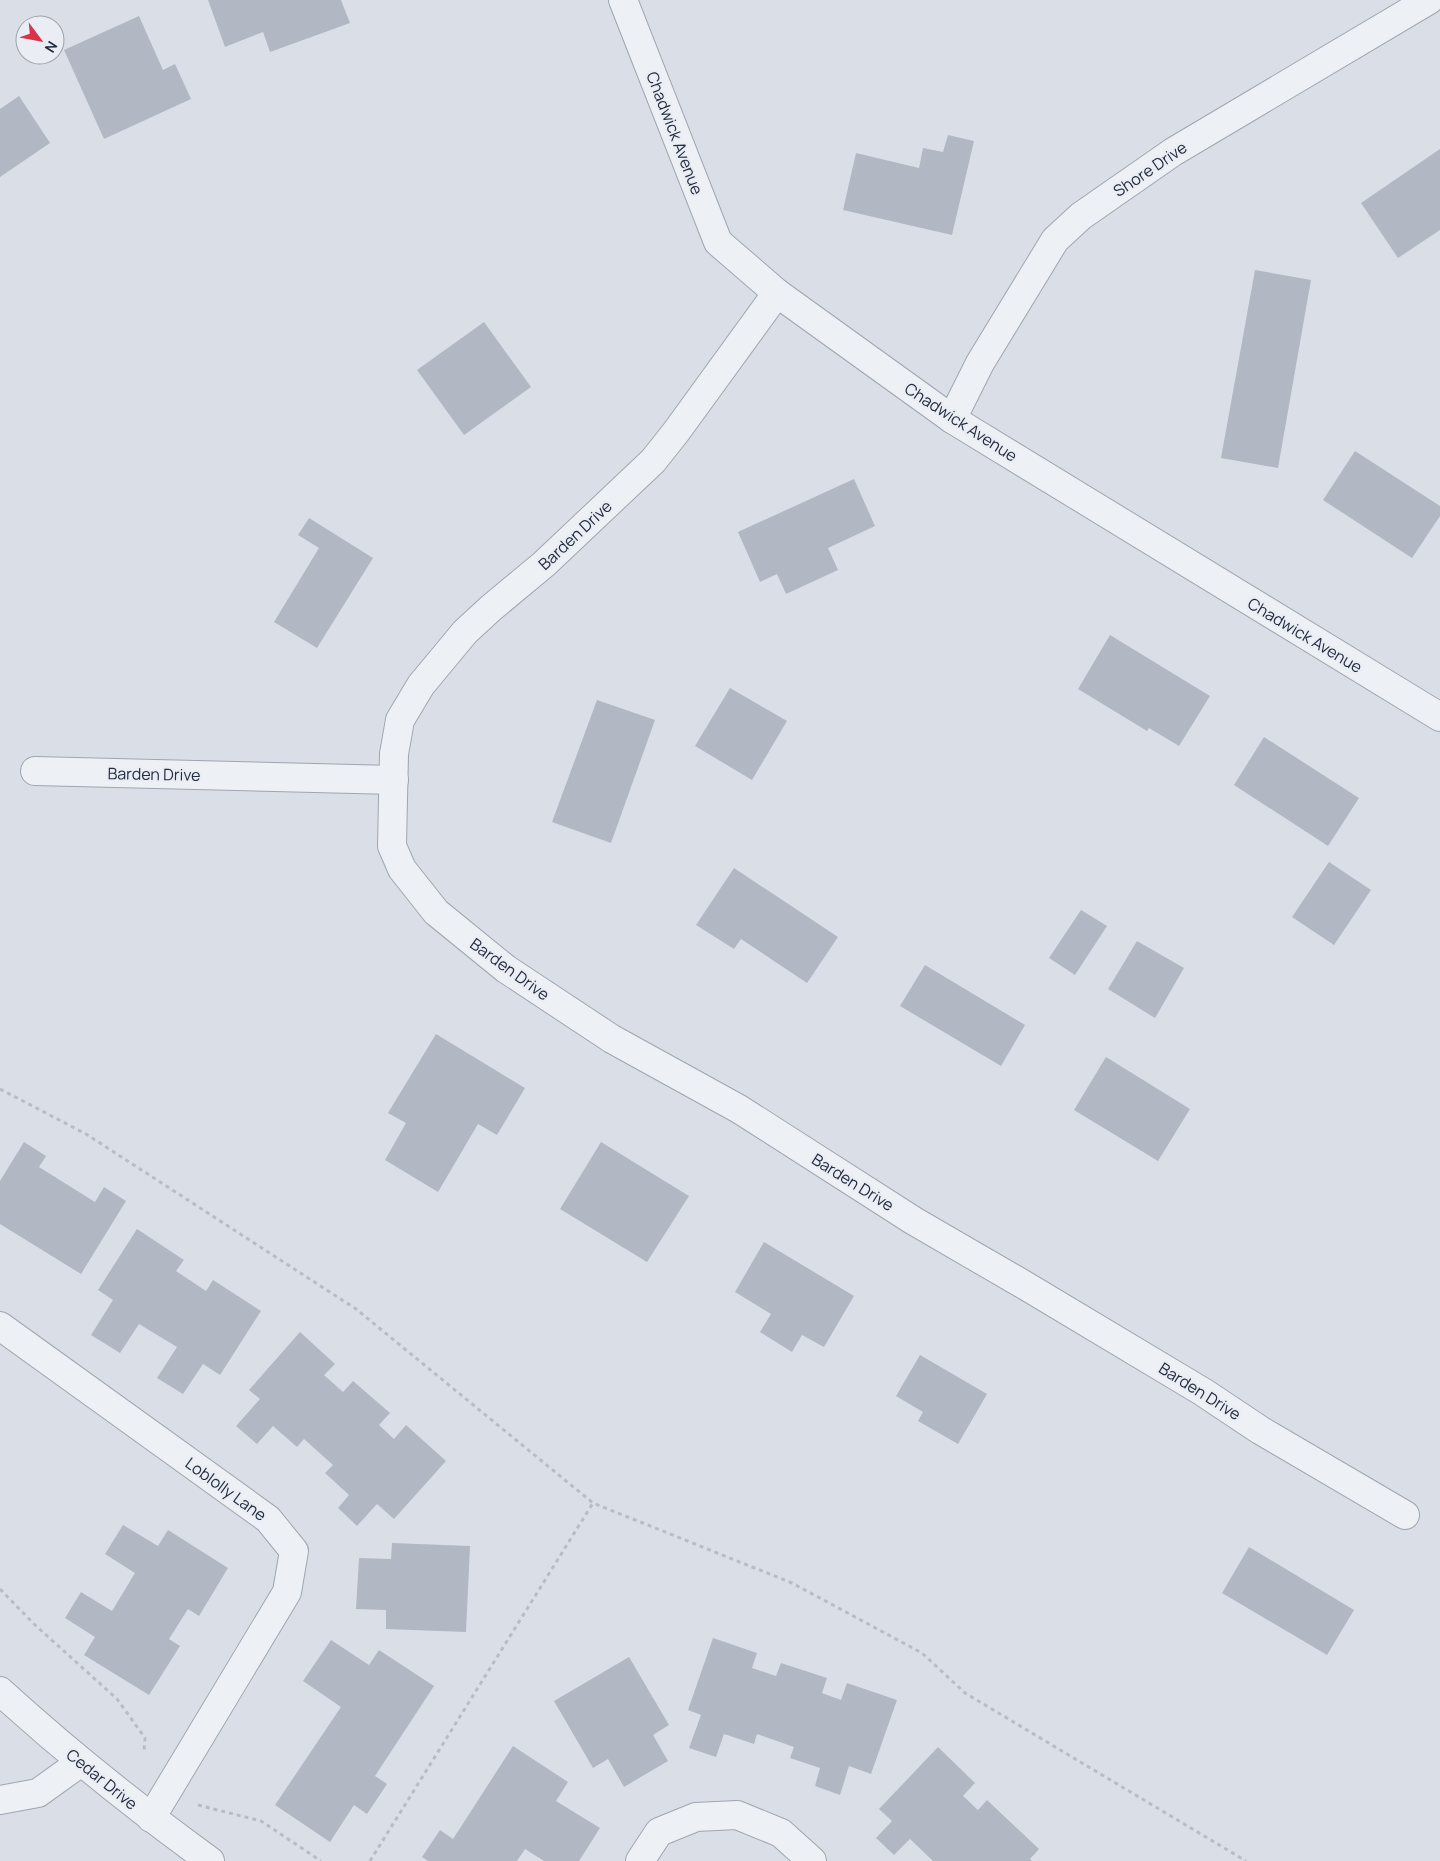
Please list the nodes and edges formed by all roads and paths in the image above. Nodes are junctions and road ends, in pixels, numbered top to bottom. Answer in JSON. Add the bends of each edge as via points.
{"nodes":[{"id":1,"x":623,"y":0,"type":"edge"},
{"id":2,"x":1429,"y":0,"type":"edge"},
{"id":3,"x":777,"y":293,"type":"junction"},
{"id":4,"x":952,"y":419,"type":"junction"},
{"id":5,"x":1440,"y":717,"type":"edge"},
{"id":6,"x":35,"y":771,"type":"dead end"},
{"id":7,"x":394,"y":780,"type":"junction"},
{"id":8,"x":0,"y":1089,"type":"edge"},
{"id":9,"x":0,"y":1326,"type":"edge"},
{"id":10,"x":593,"y":1503,"type":"junction"},
{"id":11,"x":1405,"y":1515,"type":"dead end"},
{"id":12,"x":0,"y":1588,"type":"edge"},
{"id":13,"x":0,"y":1691,"type":"edge"},
{"id":14,"x":144,"y":1752,"type":"dead end"},
{"id":15,"x":81,"y":1762,"type":"junction"},
{"id":16,"x":0,"y":1800,"type":"edge"},
{"id":17,"x":193,"y":1804,"type":"dead end"},
{"id":18,"x":151,"y":1818,"type":"junction"},
{"id":19,"x":210,"y":1861,"type":"edge"},
{"id":20,"x":321,"y":1861,"type":"edge"},
{"id":21,"x":370,"y":1861,"type":"edge"},
{"id":22,"x":640,"y":1861,"type":"edge"},
{"id":23,"x":812,"y":1861,"type":"edge"},
{"id":24,"x":1246,"y":1861,"type":"edge"}],
"edges":[{"from":1,"to":3,"type":"street","name":"Chadwick Avenue","via":[[718,242]]},
{"from":2,"to":4,"type":"street","name":"Shore Drive","via":[[1173,152],[1081,216],[1056,240],[980,363]]},
{"from":3,"to":4,"type":"street","name":"Chadwick Avenue"},
{"from":3,"to":7,"type":"street","name":"Barden Drive","via":[[653,461],[544,564],[464,632],[421,685],[400,720],[394,754]]},
{"from":4,"to":5,"type":"street","name":"Chadwick Avenue"},
{"from":6,"to":7,"type":"street","name":"Barden Drive"},
{"from":7,"to":11,"type":"street","name":"Barden Drive","via":[[392,846],[402,869],[436,912],[506,969],[612,1039],[738,1109],[914,1221]]},
{"from":8,"to":10,"type":"path","via":[[86,1134],[356,1308]]},
{"from":9,"to":18,"type":"street","name":"Loblolly Lane","via":[[268,1519],[294,1551],[288,1592]]},
{"from":10,"to":21,"type":"path"},
{"from":10,"to":24,"type":"path","via":[[792,1583],[922,1653],[965,1693]]},
{"from":12,"to":14,"type":"path","via":[[34,1624],[117,1699],[145,1738]]},
{"from":13,"to":15,"type":"street","name":"Cedar Drive"},
{"from":15,"to":16,"type":"street","via":[[38,1793]]},
{"from":15,"to":18,"type":"street","name":"Cedar Drive"},
{"from":17,"to":20,"type":"path","via":[[261,1821]]},
{"from":18,"to":19,"type":"street","name":"Cedar Drive"},
{"from":22,"to":23,"type":"street","via":[[659,1832],[696,1817],[738,1815],[781,1833]]}]}
